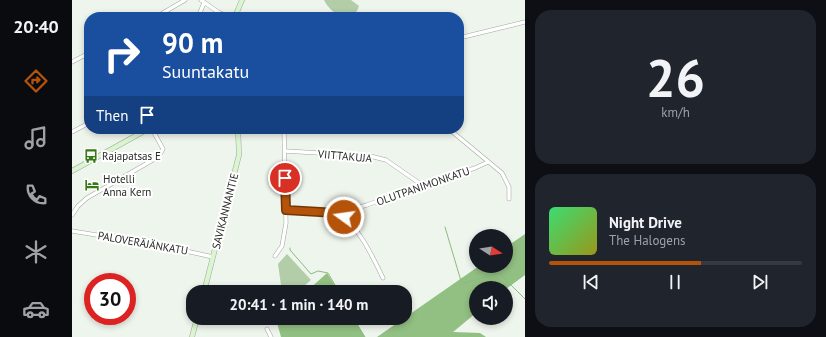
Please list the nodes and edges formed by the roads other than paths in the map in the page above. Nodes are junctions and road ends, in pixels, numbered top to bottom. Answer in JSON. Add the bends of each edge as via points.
{"nodes":[{"id":1,"x":185,"y":0,"type":"edge"},
{"id":2,"x":242,"y":0,"type":"edge"},
{"id":3,"x":202,"y":1,"type":"edge"},
{"id":4,"x":165,"y":12,"type":"edge"},
{"id":5,"x":199,"y":12,"type":"edge"},
{"id":6,"x":218,"y":12,"type":"edge"},
{"id":7,"x":237,"y":12,"type":"edge"},
{"id":8,"x":525,"y":22,"type":"edge"},
{"id":9,"x":464,"y":37,"type":"edge"},
{"id":10,"x":84,"y":56,"type":"edge"},
{"id":11,"x":72,"y":62,"type":"edge"},
{"id":12,"x":84,"y":126,"type":"edge"},
{"id":13,"x":72,"y":132,"type":"edge"},
{"id":14,"x":139,"y":134,"type":"edge"},
{"id":15,"x":155,"y":134,"type":"edge"},
{"id":16,"x":238,"y":134,"type":"edge"},
{"id":17,"x":284,"y":134,"type":"edge"},
{"id":18,"x":455,"y":134,"type":"edge"},
{"id":19,"x":285,"y":151,"type":"junction"},
{"id":20,"x":488,"y":162,"type":"junction"},
{"id":21,"x":72,"y":171,"type":"edge"},
{"id":22,"x":422,"y":185,"type":"junction"},
{"id":23,"x":509,"y":199,"type":"dead end"},
{"id":24,"x":286,"y":210,"type":"junction"},
{"id":25,"x":337,"y":213,"type":"junction"},
{"id":26,"x":72,"y":215,"type":"edge"},
{"id":27,"x":72,"y":231,"type":"edge"},
{"id":28,"x":275,"y":256,"type":"dead end"},
{"id":29,"x":214,"y":257,"type":"junction"},
{"id":30,"x":383,"y":278,"type":"dead end"},
{"id":31,"x":206,"y":285,"type":"edge"},
{"id":32,"x":195,"y":325,"type":"edge"},
{"id":33,"x":267,"y":329,"type":"dead end"},
{"id":34,"x":192,"y":337,"type":"edge"},
{"id":35,"x":271,"y":337,"type":"edge"}],
"edges":[{"from":1,"to":4,"type":"street"},
{"from":2,"to":7,"type":"street"},
{"from":3,"to":5,"type":"street"},
{"from":3,"to":6,"type":"street"},
{"from":8,"to":9,"type":"street"},
{"from":10,"to":11,"type":"street"},
{"from":12,"to":13,"type":"street"},
{"from":14,"to":21,"type":"street"},
{"from":15,"to":26,"type":"street","via":[[163,149],[162,154],[87,198]]},
{"from":16,"to":29,"type":"street","name":"SAVIKANNANTIE","via":[[239,155]]},
{"from":17,"to":19,"type":"street"},
{"from":18,"to":20,"type":"street"},
{"from":19,"to":22,"type":"street","name":"VIITTAKUJA","via":[[370,156],[386,160]]},
{"from":19,"to":24,"type":"street"},
{"from":20,"to":22,"type":"street","name":"OLUTPANIMONKATU"},
{"from":20,"to":23,"type":"street","via":[[506,179]]},
{"from":22,"to":25,"type":"street","name":"OLUTPANIMONKATU"},
{"from":24,"to":25,"type":"street","name":"OLUTPANIMONKATU"},
{"from":24,"to":28,"type":"street","via":[[282,246]]},
{"from":25,"to":30,"type":"street","via":[[344,217],[369,249]]},
{"from":27,"to":29,"type":"street","name":"PALOVERÄJÄNKATU"},
{"from":29,"to":31,"type":"street","name":"SAVIKANNANTIE"},
{"from":32,"to":34,"type":"street"},
{"from":33,"to":35,"type":"street"}]}
